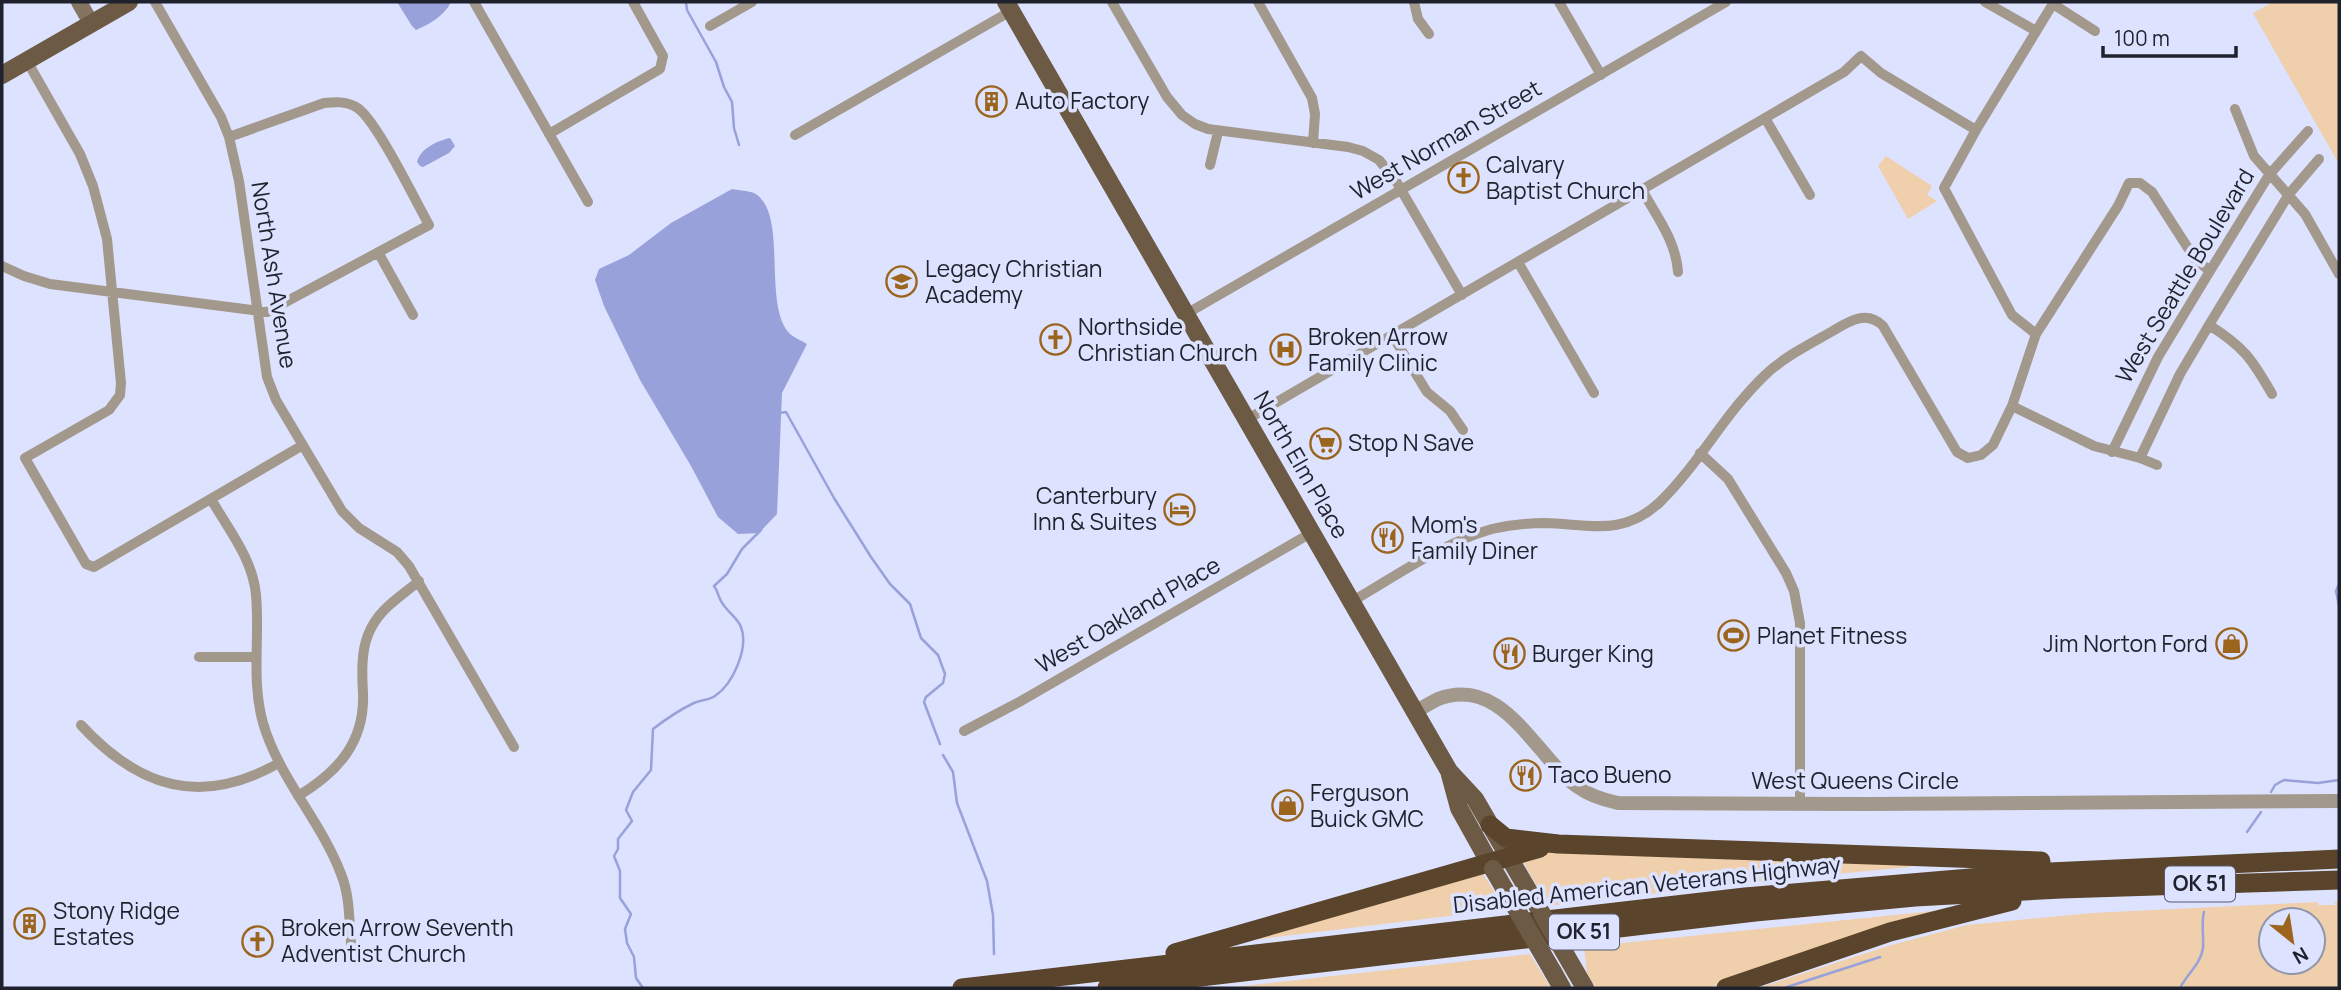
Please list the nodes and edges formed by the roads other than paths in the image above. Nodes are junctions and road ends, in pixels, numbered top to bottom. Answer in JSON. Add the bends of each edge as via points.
{"nodes":[{"id":1,"x":79,"y":2,"type":"edge"},
{"id":2,"x":129,"y":2,"type":"edge"},
{"id":3,"x":155,"y":2,"type":"edge"},
{"id":4,"x":474,"y":2,"type":"edge"},
{"id":5,"x":633,"y":2,"type":"edge"},
{"id":6,"x":752,"y":2,"type":"edge"},
{"id":7,"x":1112,"y":2,"type":"edge"},
{"id":8,"x":1258,"y":2,"type":"edge"},
{"id":9,"x":1413,"y":2,"type":"edge"},
{"id":10,"x":1559,"y":2,"type":"edge"},
{"id":11,"x":1726,"y":2,"type":"edge"},
{"id":12,"x":1985,"y":2,"type":"edge"},
{"id":13,"x":2053,"y":3,"type":"edge"},
{"id":14,"x":1008,"y":6,"type":"edge"},
{"id":15,"x":91,"y":23,"type":"junction"},
{"id":16,"x":710,"y":26,"type":"dead end"},
{"id":17,"x":2036,"y":31,"type":"junction"},
{"id":18,"x":2095,"y":32,"type":"dead end"},
{"id":19,"x":1429,"y":34,"type":"dead end"},
{"id":20,"x":15,"y":68,"type":"edge"},
{"id":21,"x":1601,"y":75,"type":"junction"},
{"id":22,"x":2235,"y":109,"type":"dead end"},
{"id":23,"x":1765,"y":118,"type":"junction"},
{"id":24,"x":1976,"y":130,"type":"junction"},
{"id":25,"x":2308,"y":131,"type":"dead end"},
{"id":26,"x":1217,"y":132,"type":"junction"},
{"id":27,"x":549,"y":134,"type":"junction"},
{"id":28,"x":795,"y":135,"type":"dead end"},
{"id":29,"x":229,"y":137,"type":"junction"},
{"id":30,"x":1313,"y":143,"type":"junction"},
{"id":31,"x":2319,"y":159,"type":"dead end"},
{"id":32,"x":1210,"y":165,"type":"dead end"},
{"id":33,"x":2269,"y":175,"type":"junction"},
{"id":34,"x":1401,"y":190,"type":"junction"},
{"id":35,"x":1642,"y":190,"type":"junction"},
{"id":36,"x":2289,"y":194,"type":"junction"},
{"id":37,"x":1810,"y":195,"type":"dead end"},
{"id":38,"x":588,"y":202,"type":"dead end"},
{"id":39,"x":379,"y":252,"type":"junction"},
{"id":40,"x":1518,"y":262,"type":"junction"},
{"id":41,"x":2,"y":266,"type":"edge"},
{"id":42,"x":2210,"y":271,"type":"junction"},
{"id":43,"x":1678,"y":272,"type":"dead end"},
{"id":44,"x":2339,"y":274,"type":"edge"},
{"id":45,"x":113,"y":292,"type":"junction"},
{"id":46,"x":1462,"y":295,"type":"junction"},
{"id":47,"x":258,"y":311,"type":"junction"},
{"id":48,"x":1186,"y":314,"type":"junction"},
{"id":49,"x":413,"y":315,"type":"dead end"},
{"id":50,"x":2209,"y":325,"type":"junction"},
{"id":51,"x":2036,"y":334,"type":"junction"},
{"id":52,"x":1392,"y":335,"type":"junction"},
{"id":53,"x":1594,"y":393,"type":"dead end"},
{"id":54,"x":2272,"y":394,"type":"dead end"},
{"id":55,"x":2012,"y":406,"type":"junction"},
{"id":56,"x":1246,"y":420,"type":"junction"},
{"id":57,"x":1462,"y":430,"type":"dead end"},
{"id":58,"x":303,"y":445,"type":"junction"},
{"id":59,"x":2112,"y":452,"type":"junction"},
{"id":60,"x":1700,"y":453,"type":"junction"},
{"id":61,"x":2140,"y":458,"type":"junction"},
{"id":62,"x":2157,"y":466,"type":"dead end"},
{"id":63,"x":211,"y":499,"type":"junction"},
{"id":64,"x":1311,"y":533,"type":"junction"},
{"id":65,"x":419,"y":581,"type":"junction"},
{"id":66,"x":1351,"y":602,"type":"junction"},
{"id":67,"x":199,"y":657,"type":"dead end"},
{"id":68,"x":255,"y":657,"type":"junction"},
{"id":69,"x":1415,"y":712,"type":"junction"},
{"id":70,"x":80,"y":725,"type":"dead end"},
{"id":71,"x":964,"y":731,"type":"dead end"},
{"id":72,"x":514,"y":747,"type":"dead end"},
{"id":73,"x":279,"y":763,"type":"junction"},
{"id":74,"x":1449,"y":771,"type":"junction"},
{"id":75,"x":298,"y":796,"type":"junction"},
{"id":76,"x":2339,"y":801,"type":"edge"},
{"id":77,"x":1800,"y":803,"type":"junction"},
{"id":78,"x":1490,"y":825,"type":"junction"},
{"id":79,"x":1558,"y":844,"type":"junction"},
{"id":80,"x":2339,"y":859,"type":"edge"},
{"id":81,"x":1511,"y":861,"type":"junction"},
{"id":82,"x":1491,"y":865,"type":"junction"},
{"id":83,"x":2140,"y":866,"type":"junction"},
{"id":84,"x":2339,"y":880,"type":"edge"},
{"id":85,"x":2061,"y":889,"type":"junction"},
{"id":86,"x":351,"y":943,"type":"dead end"},
{"id":87,"x":1123,"y":968,"type":"junction"},
{"id":88,"x":962,"y":988,"type":"edge"},
{"id":89,"x":1107,"y":988,"type":"edge"},
{"id":90,"x":1562,"y":988,"type":"edge"},
{"id":91,"x":1585,"y":988,"type":"edge"},
{"id":92,"x":1726,"y":988,"type":"edge"}],
"edges":[{"from":1,"to":15,"type":"main road"},
{"from":2,"to":15,"type":"main road"},
{"from":3,"to":29,"type":"street","name":"North Ash Avenue"},
{"from":4,"to":27,"type":"street"},
{"from":5,"to":27,"type":"street","via":[[663,56],[660,69]]},
{"from":6,"to":16,"type":"street"},
{"from":7,"to":26,"type":"street","via":[[1171,103],[1195,124]]},
{"from":8,"to":30,"type":"street","via":[[1312,98]]},
{"from":9,"to":19,"type":"street"},
{"from":10,"to":21,"type":"street"},
{"from":11,"to":21,"type":"street","name":"West Norman Street"},
{"from":12,"to":17,"type":"street"},
{"from":13,"to":17,"type":"street"},
{"from":13,"to":18,"type":"street"},
{"from":14,"to":28,"type":"street"},
{"from":14,"to":48,"type":"main road","name":"North Elm Place"},
{"from":15,"to":20,"type":"main road"},
{"from":17,"to":24,"type":"street"},
{"from":20,"to":45,"type":"street","via":[[75,145],[91,181],[107,239]]},
{"from":21,"to":34,"type":"street","name":"West Norman Street"},
{"from":22,"to":33,"type":"street","via":[[2252,151]]},
{"from":23,"to":24,"type":"street","via":[[1844,72],[1861,56]]},
{"from":23,"to":35,"type":"street"},
{"from":23,"to":37,"type":"street"},
{"from":24,"to":51,"type":"street","via":[[1944,188],[2012,315]]},
{"from":25,"to":33,"type":"street","name":"West Seattle Boulevard"},
{"from":26,"to":30,"type":"street"},
{"from":26,"to":32,"type":"street"},
{"from":27,"to":38,"type":"street"},
{"from":29,"to":39,"type":"street","via":[[324,103],[355,106],[368,117],[429,225]]},
{"from":29,"to":47,"type":"street","name":"North Ash Avenue"},
{"from":30,"to":34,"type":"street","via":[[1355,148],[1371,155],[1387,167]]},
{"from":31,"to":36,"type":"street","name":"West Seattle Boulevard"},
{"from":33,"to":36,"type":"street"},
{"from":33,"to":42,"type":"street","name":"West Seattle Boulevard"},
{"from":34,"to":46,"type":"street"},
{"from":34,"to":48,"type":"street","name":"West Norman Street"},
{"from":35,"to":40,"type":"street"},
{"from":35,"to":43,"type":"street","via":[[1675,248]]},
{"from":36,"to":44,"type":"street"},
{"from":36,"to":50,"type":"street","name":"West Seattle Boulevard"},
{"from":39,"to":47,"type":"street","via":[[275,310]]},
{"from":39,"to":49,"type":"street"},
{"from":40,"to":46,"type":"street"},
{"from":40,"to":53,"type":"street"},
{"from":41,"to":45,"type":"street","via":[[50,284]]},
{"from":42,"to":51,"type":"street","via":[[2195,258],[2152,192],[2140,183],[2129,183]]},
{"from":42,"to":59,"type":"street","name":"West Seattle Boulevard","via":[[2158,357]]},
{"from":45,"to":47,"type":"street"},
{"from":45,"to":63,"type":"street","via":[[121,383],[117,401],[25,458],[89,567]]},
{"from":46,"to":52,"type":"street"},
{"from":47,"to":58,"type":"street","name":"North Ash Avenue","via":[[270,387]]},
{"from":48,"to":56,"type":"main road","name":"North Elm Place"},
{"from":50,"to":54,"type":"street","via":[[2245,351]]},
{"from":50,"to":61,"type":"street","name":"West Seattle Boulevard"},
{"from":51,"to":55,"type":"street"},
{"from":52,"to":56,"type":"street"},
{"from":52,"to":57,"type":"street","via":[[1427,392],[1450,411]]},
{"from":55,"to":59,"type":"street"},
{"from":55,"to":60,"type":"street","via":[[1993,444],[1972,458],[1963,457],[1885,330],[1866,317],[1852,320],[1772,369]]},
{"from":56,"to":64,"type":"main road","name":"North Elm Place"},
{"from":58,"to":63,"type":"street"},
{"from":58,"to":65,"type":"street","name":"North Ash Avenue","via":[[342,511],[397,552]]},
{"from":59,"to":61,"type":"street"},
{"from":60,"to":66,"type":"street","via":[[1658,503],[1629,521],[1594,528],[1527,524],[1489,530],[1452,545]]},
{"from":60,"to":77,"type":"street","via":[[1734,488],[1794,591],[1800,623]]},
{"from":61,"to":62,"type":"street"},
{"from":63,"to":68,"type":"street","via":[[252,575]]},
{"from":64,"to":66,"type":"main road","name":"North Elm Place"},
{"from":64,"to":71,"type":"street","name":"West Oakland Place"},
{"from":65,"to":72,"type":"street","name":"North Ash Avenue"},
{"from":65,"to":75,"type":"street","via":[[387,605],[368,635],[363,710],[353,746],[327,777]]},
{"from":66,"to":69,"type":"main road","name":"North Elm Place"},
{"from":67,"to":68,"type":"street"},
{"from":68,"to":73,"type":"street","via":[[258,704]]},
{"from":69,"to":74,"type":"main road","name":"North Elm Place"},
{"from":69,"to":77,"type":"street","name":"West Queens Circle","via":[[1438,699],[1460,695],[1494,703],[1566,777],[1589,793],[1618,803]]},
{"from":70,"to":73,"type":"street","via":[[125,765],[168,783],[223,785]]},
{"from":73,"to":75,"type":"street"},
{"from":74,"to":78,"type":"main road","name":"North Elm Place","via":[[1475,799]]},
{"from":74,"to":82,"type":"main road","name":"North Elm Place","via":[[1459,808]]},
{"from":75,"to":86,"type":"street","via":[[341,874]]},
{"from":76,"to":77,"type":"street","name":"West Queens Circle"},
{"from":78,"to":79,"type":"highway","via":[[1506,838]]},
{"from":78,"to":81,"type":"main road","name":"North Elm Place"},
{"from":79,"to":81,"type":"highway"},
{"from":79,"to":83,"type":"highway"},
{"from":80,"to":83,"type":"highway","name":"Disabled American Veterans Highway","number":"OK 51"},
{"from":81,"to":82,"type":"highway"},
{"from":81,"to":91,"type":"main road","name":"North Elm Place","bridge":true},
{"from":82,"to":87,"type":"highway"},
{"from":82,"to":90,"type":"main road","name":"North Elm Place","bridge":true},
{"from":83,"to":87,"type":"highway","name":"Disabled American Veterans Highway","number":"OK 51","via":[[1745,897]]},
{"from":84,"to":85,"type":"highway","name":"Disabled American Veterans Highway","number":"OK 51"},
{"from":85,"to":89,"type":"highway","name":"Disabled American Veterans Highway","number":"OK 51","via":[[1755,912]]},
{"from":85,"to":92,"type":"highway","via":[[1890,932]]},
{"from":87,"to":88,"type":"highway","name":"Disabled American Veterans Highway","number":"OK 51"}]}
